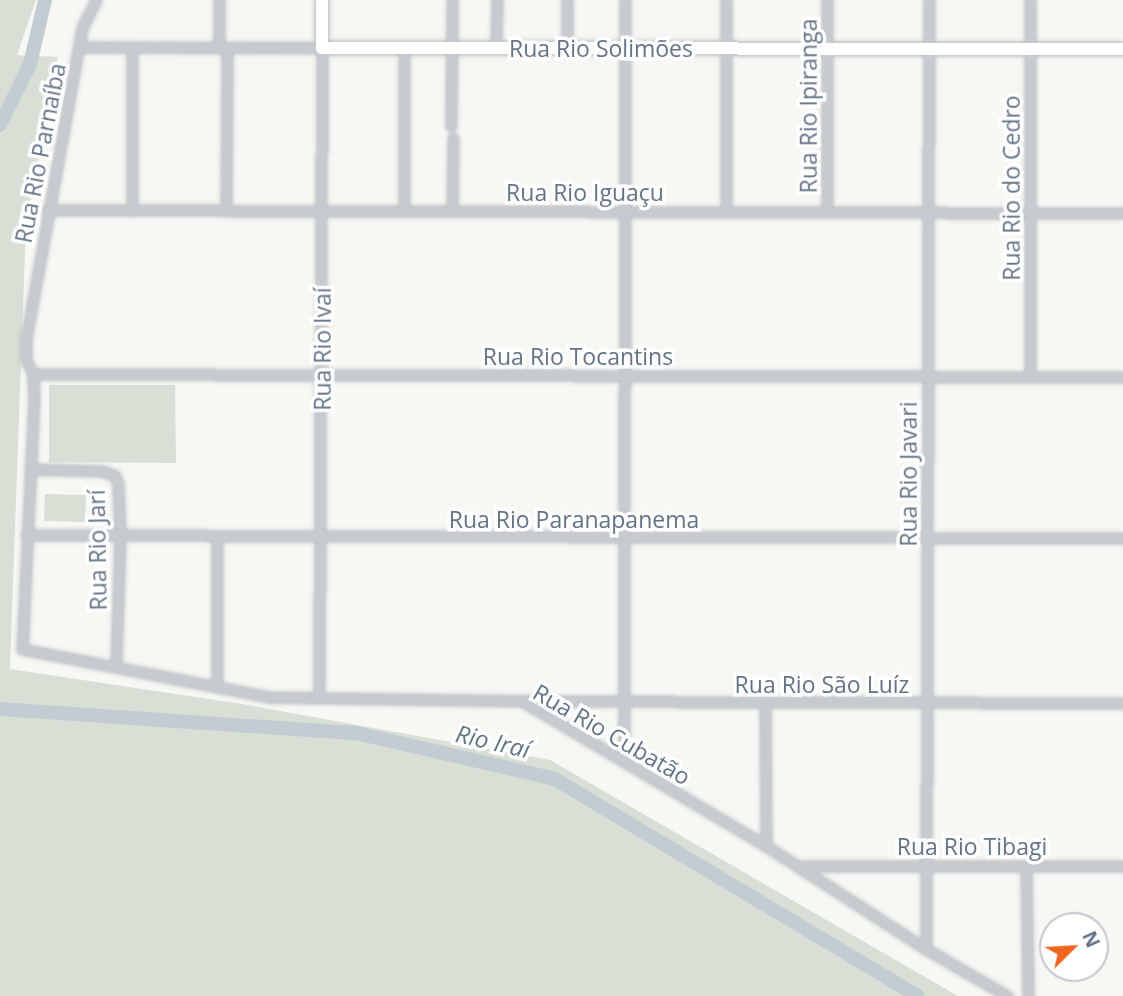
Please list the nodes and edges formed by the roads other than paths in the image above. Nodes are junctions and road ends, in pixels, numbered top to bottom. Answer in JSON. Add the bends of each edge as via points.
{"nodes":[{"id":1,"x":96,"y":0,"type":"edge"},
{"id":2,"x":219,"y":0,"type":"edge"},
{"id":3,"x":322,"y":0,"type":"edge"},
{"id":4,"x":452,"y":0,"type":"edge"},
{"id":5,"x":497,"y":0,"type":"edge"},
{"id":6,"x":567,"y":0,"type":"edge"},
{"id":7,"x":625,"y":0,"type":"edge"},
{"id":8,"x":726,"y":0,"type":"edge"},
{"id":9,"x":827,"y":0,"type":"edge"},
{"id":10,"x":929,"y":0,"type":"edge"},
{"id":11,"x":1030,"y":0,"type":"edge"},
{"id":12,"x":80,"y":47,"type":"junction"},
{"id":13,"x":132,"y":47,"type":"junction"},
{"id":14,"x":452,"y":47,"type":"junction"},
{"id":15,"x":496,"y":47,"type":"junction"},
{"id":16,"x":567,"y":47,"type":"junction"},
{"id":17,"x":625,"y":47,"type":"junction"},
{"id":18,"x":223,"y":48,"type":"junction"},
{"id":19,"x":322,"y":48,"type":"junction"},
{"id":20,"x":404,"y":48,"type":"junction"},
{"id":21,"x":726,"y":48,"type":"junction"},
{"id":22,"x":827,"y":48,"type":"junction"},
{"id":23,"x":929,"y":48,"type":"junction"},
{"id":24,"x":1031,"y":49,"type":"junction"},
{"id":25,"x":1123,"y":49,"type":"edge"},
{"id":26,"x":451,"y":126,"type":"dead end"},
{"id":27,"x":453,"y":138,"type":"dead end"},
{"id":28,"x":47,"y":210,"type":"junction"},
{"id":29,"x":132,"y":211,"type":"junction"},
{"id":30,"x":226,"y":211,"type":"junction"},
{"id":31,"x":321,"y":211,"type":"junction"},
{"id":32,"x":404,"y":211,"type":"junction"},
{"id":33,"x":452,"y":211,"type":"junction"},
{"id":34,"x":624,"y":212,"type":"junction"},
{"id":35,"x":726,"y":212,"type":"junction"},
{"id":36,"x":827,"y":212,"type":"junction"},
{"id":37,"x":929,"y":212,"type":"junction"},
{"id":38,"x":1030,"y":213,"type":"junction"},
{"id":39,"x":1123,"y":213,"type":"edge"},
{"id":40,"x":33,"y":374,"type":"junction"},
{"id":41,"x":322,"y":375,"type":"junction"},
{"id":42,"x":624,"y":376,"type":"junction"},
{"id":43,"x":928,"y":376,"type":"junction"},
{"id":44,"x":1030,"y":377,"type":"junction"},
{"id":45,"x":1123,"y":377,"type":"edge"},
{"id":46,"x":30,"y":469,"type":"junction"},
{"id":47,"x":26,"y":535,"type":"junction"},
{"id":48,"x":120,"y":537,"type":"junction"},
{"id":49,"x":218,"y":537,"type":"junction"},
{"id":50,"x":322,"y":538,"type":"junction"},
{"id":51,"x":624,"y":538,"type":"junction"},
{"id":52,"x":1123,"y":538,"type":"edge"},
{"id":53,"x":928,"y":539,"type":"junction"},
{"id":54,"x":22,"y":649,"type":"joint"},
{"id":55,"x":116,"y":667,"type":"junction"},
{"id":56,"x":217,"y":685,"type":"junction"},
{"id":57,"x":319,"y":698,"type":"junction"},
{"id":58,"x":522,"y":701,"type":"junction"},
{"id":59,"x":765,"y":703,"type":"junction"},
{"id":60,"x":927,"y":703,"type":"junction"},
{"id":61,"x":1123,"y":703,"type":"edge"},
{"id":62,"x":624,"y":704,"type":"junction"},
{"id":63,"x":624,"y":761,"type":"junction"},
{"id":64,"x":766,"y":846,"type":"junction"},
{"id":65,"x":926,"y":864,"type":"junction"},
{"id":66,"x":799,"y":866,"type":"junction"},
{"id":67,"x":820,"y":866,"type":"junction"},
{"id":68,"x":1026,"y":866,"type":"junction"},
{"id":69,"x":1123,"y":866,"type":"edge"},
{"id":70,"x":809,"y":872,"type":"junction"},
{"id":71,"x":926,"y":949,"type":"junction"},
{"id":72,"x":1007,"y":996,"type":"edge"},
{"id":73,"x":1028,"y":996,"type":"edge"}],
"edges":[{"from":1,"to":12,"type":"street","name":"Rua Rio Parnaíba","via":[[82,28]]},
{"from":2,"to":18,"type":"street"},
{"from":3,"to":19,"type":"street","name":"Rua Rio Ivaí"},
{"from":4,"to":14,"type":"street"},
{"from":5,"to":15,"type":"street"},
{"from":6,"to":16,"type":"street"},
{"from":7,"to":17,"type":"street"},
{"from":8,"to":21,"type":"street"},
{"from":9,"to":22,"type":"street","name":"Rua Rio Ipiranga"},
{"from":10,"to":23,"type":"street","name":"Rua Rio Javari"},
{"from":11,"to":24,"type":"street","name":"Rua Rio do Cedro"},
{"from":12,"to":13,"type":"street","name":"Rua Rio Solimões"},
{"from":12,"to":28,"type":"street","name":"Rua Rio Parnaíba"},
{"from":13,"to":18,"type":"street","name":"Rua Rio Solimões"},
{"from":13,"to":29,"type":"street"},
{"from":14,"to":15,"type":"street","name":"Rua Rio Solimões"},
{"from":14,"to":20,"type":"street","name":"Rua Rio Solimões"},
{"from":14,"to":26,"type":"street"},
{"from":15,"to":16,"type":"street","name":"Rua Rio Solimões"},
{"from":16,"to":17,"type":"street","name":"Rua Rio Solimões"},
{"from":17,"to":21,"type":"street","name":"Rua Rio Solimões"},
{"from":17,"to":34,"type":"street"},
{"from":18,"to":19,"type":"street","name":"Rua Rio Solimões"},
{"from":18,"to":30,"type":"street"},
{"from":19,"to":20,"type":"street","name":"Rua Rio Solimões"},
{"from":19,"to":31,"type":"street","name":"Rua Rio Ivaí"},
{"from":20,"to":32,"type":"street"},
{"from":21,"to":22,"type":"street","name":"Rua Rio Solimões"},
{"from":21,"to":35,"type":"street"},
{"from":22,"to":23,"type":"street","name":"Rua Rio Solimões"},
{"from":22,"to":36,"type":"street","name":"Rua Rio Ipiranga"},
{"from":23,"to":24,"type":"street","name":"Rua Rio Solimões"},
{"from":23,"to":37,"type":"street","name":"Rua Rio Javari"},
{"from":24,"to":25,"type":"street","name":"Rua Rio Solimões"},
{"from":24,"to":38,"type":"street","name":"Rua Rio do Cedro"},
{"from":27,"to":33,"type":"street"},
{"from":28,"to":29,"type":"street","name":"Rua Rio Iguaçu"},
{"from":28,"to":40,"type":"street","name":"Rua Rio Parnaíba","via":[[26,338],[26,360]]},
{"from":29,"to":30,"type":"street","name":"Rua Rio Iguaçu"},
{"from":30,"to":31,"type":"street","name":"Rua Rio Iguaçu"},
{"from":31,"to":32,"type":"street","name":"Rua Rio Iguaçu"},
{"from":31,"to":41,"type":"street","name":"Rua Rio Ivaí"},
{"from":32,"to":33,"type":"street","name":"Rua Rio Iguaçu"},
{"from":33,"to":34,"type":"street","name":"Rua Rio Iguaçu"},
{"from":34,"to":35,"type":"street","name":"Rua Rio Iguaçu"},
{"from":34,"to":42,"type":"street"},
{"from":35,"to":36,"type":"street","name":"Rua Rio Iguaçu"},
{"from":36,"to":37,"type":"street","name":"Rua Rio Iguaçu"},
{"from":37,"to":38,"type":"street","name":"Rua Rio Iguaçu"},
{"from":37,"to":43,"type":"street","name":"Rua Rio Javari"},
{"from":38,"to":39,"type":"street","name":"Rua Rio Iguaçu"},
{"from":38,"to":44,"type":"street","name":"Rua Rio do Cedro"},
{"from":40,"to":41,"type":"street","name":"Rua Rio Tocantins"},
{"from":40,"to":46,"type":"street","name":"Rua Rio Parnaíba"},
{"from":41,"to":42,"type":"street","name":"Rua Rio Tocantins"},
{"from":41,"to":50,"type":"street","name":"Rua Rio Ivaí"},
{"from":42,"to":43,"type":"street","name":"Rua Rio Tocantins"},
{"from":42,"to":51,"type":"street"},
{"from":43,"to":44,"type":"street","name":"Rua Rio Tocantins"},
{"from":43,"to":53,"type":"street","name":"Rua Rio Javari"},
{"from":44,"to":45,"type":"street","name":"Rua Rio Tocantins"},
{"from":46,"to":47,"type":"street","name":"Rua Rio Parnaíba"},
{"from":46,"to":48,"type":"street","name":"Rua Rio Jarí","via":[[114,475],[120,500]]},
{"from":47,"to":48,"type":"street","name":"Rua Rio Paranapanema"},
{"from":47,"to":54,"type":"street","name":"Rua Rio Parnaíba"},
{"from":48,"to":49,"type":"street","name":"Rua Rio Paranapanema"},
{"from":48,"to":55,"type":"street","name":"Rua Rio Jarí"},
{"from":49,"to":50,"type":"street","name":"Rua Rio Paranapanema"},
{"from":49,"to":56,"type":"street"},
{"from":50,"to":51,"type":"street","name":"Rua Rio Paranapanema"},
{"from":50,"to":57,"type":"street","name":"Rua Rio Ivaí"},
{"from":51,"to":53,"type":"street","name":"Rua Rio Paranapanema"},
{"from":51,"to":62,"type":"street"},
{"from":52,"to":53,"type":"street","name":"Rua Rio Paranapanema"},
{"from":53,"to":60,"type":"street","name":"Rua Rio Javari"},
{"from":54,"to":55,"type":"street","name":"Rua Rio Cubatão"},
{"from":55,"to":56,"type":"street","name":"Rua Rio Cubatão"},
{"from":56,"to":57,"type":"street","name":"Rua Rio Cubatão","via":[[270,697]]},
{"from":57,"to":58,"type":"street","name":"Rua Rio Cubatão"},
{"from":58,"to":62,"type":"street","name":"Rua Rio São Luíz"},
{"from":58,"to":63,"type":"street","name":"Rua Rio Cubatão"},
{"from":59,"to":60,"type":"street","name":"Rua Rio São Luíz"},
{"from":59,"to":62,"type":"street","name":"Rua Rio São Luíz"},
{"from":59,"to":64,"type":"street"},
{"from":60,"to":61,"type":"street","name":"Rua Rio São Luíz"},
{"from":60,"to":65,"type":"street","name":"Rua Rio Javari"},
{"from":62,"to":63,"type":"street"},
{"from":63,"to":64,"type":"street","name":"Rua Rio Cubatão"},
{"from":64,"to":66,"type":"street","name":"Rua Rio Cubatão"},
{"from":65,"to":67,"type":"street","name":"Rua Rio Tibagi"},
{"from":65,"to":68,"type":"street","name":"Rua Rio Tibagi"},
{"from":65,"to":71,"type":"street","name":"Rua Rio Javari"},
{"from":66,"to":67,"type":"street","name":"Rua Rio Tibagi"},
{"from":66,"to":70,"type":"street","name":"Rua Rio Cubatão"},
{"from":67,"to":70,"type":"street","name":"Rua Rio Tibagi"},
{"from":68,"to":69,"type":"street","name":"Rua Rio Tibagi"},
{"from":68,"to":73,"type":"street"},
{"from":70,"to":71,"type":"street","name":"Rua Rio Cubatão"},
{"from":71,"to":72,"type":"street","name":"Rua Rio Cubatão"}]}
